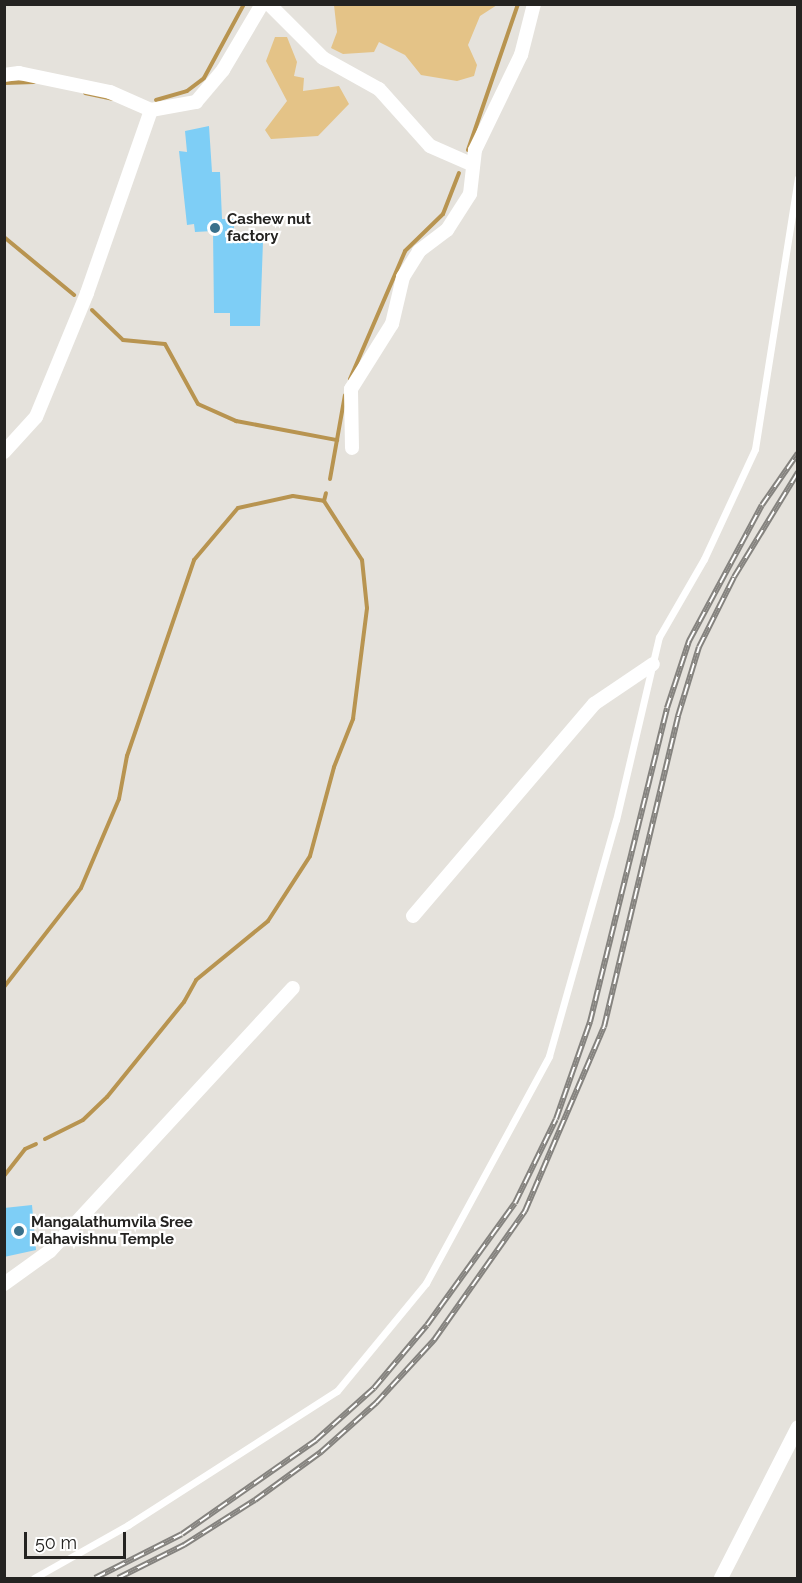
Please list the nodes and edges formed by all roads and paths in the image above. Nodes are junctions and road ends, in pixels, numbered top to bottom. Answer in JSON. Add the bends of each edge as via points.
{"nodes":[{"id":1,"x":262,"y":4,"type":"edge"},
{"id":2,"x":269,"y":4,"type":"edge"},
{"id":3,"x":534,"y":4,"type":"edge"},
{"id":4,"x":4,"y":75,"type":"edge"},
{"id":5,"x":151,"y":110,"type":"junction"},
{"id":6,"x":473,"y":165,"type":"junction"},
{"id":7,"x":798,"y":178,"type":"edge"},
{"id":8,"x":352,"y":448,"type":"dead end"},
{"id":9,"x":4,"y":452,"type":"edge"},
{"id":10,"x":653,"y":664,"type":"junction"},
{"id":11,"x":413,"y":916,"type":"dead end"},
{"id":12,"x":293,"y":988,"type":"dead end"},
{"id":13,"x":4,"y":1284,"type":"edge"},
{"id":14,"x":798,"y":1427,"type":"edge"},
{"id":15,"x":34,"y":1578,"type":"edge"},
{"id":16,"x":721,"y":1578,"type":"edge"}],
"edges":[{"from":1,"to":5,"type":"street","via":[[223,69],[196,102]]},
{"from":2,"to":6,"type":"street","via":[[322,58],[379,89],[430,146]]},
{"from":3,"to":6,"type":"street","via":[[521,55],[475,150]]},
{"from":4,"to":5,"type":"street","via":[[19,73],[110,92]]},
{"from":5,"to":9,"type":"street","via":[[87,293],[36,417]]},
{"from":6,"to":8,"type":"street","via":[[470,194],[463,207],[447,230],[419,251],[403,277],[392,324],[351,389]]},
{"from":7,"to":10,"type":"lane","via":[[755,449],[704,559],[659,638]]},
{"from":10,"to":11,"type":"street","via":[[594,704]]},
{"from":10,"to":15,"type":"lane","via":[[616,820],[549,1056],[426,1283],[337,1391],[128,1525]]},
{"from":12,"to":13,"type":"street","via":[[50,1251]]},
{"from":14,"to":16,"type":"street"}]}
